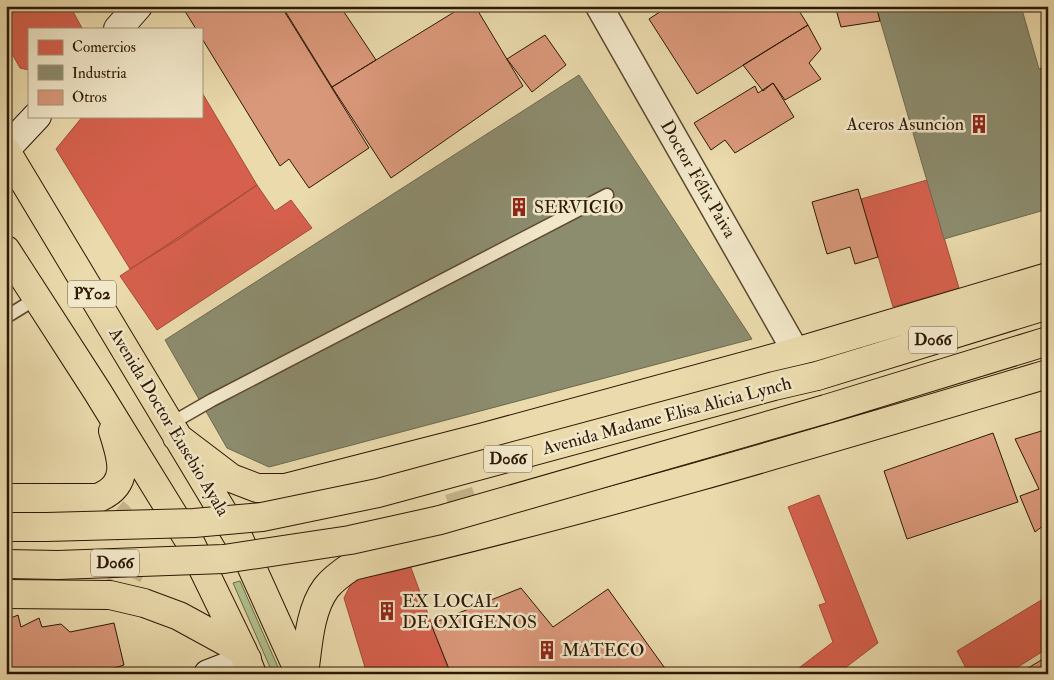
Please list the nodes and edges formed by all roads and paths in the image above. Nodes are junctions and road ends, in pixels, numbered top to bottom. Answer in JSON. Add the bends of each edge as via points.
{"nodes":[{"id":1,"x":138,"y":6,"type":"edge"},
{"id":2,"x":603,"y":8,"type":"edge"},
{"id":3,"x":119,"y":28,"type":"edge"},
{"id":4,"x":35,"y":118,"type":"edge"},
{"id":5,"x":6,"y":150,"type":"edge"},
{"id":6,"x":608,"y":195,"type":"dead end"},
{"id":7,"x":6,"y":250,"type":"edge"},
{"id":8,"x":1048,"y":277,"type":"edge"},
{"id":9,"x":37,"y":298,"type":"junction"},
{"id":10,"x":1048,"y":305,"type":"edge"},
{"id":11,"x":6,"y":317,"type":"edge"},
{"id":12,"x":1048,"y":340,"type":"edge"},
{"id":13,"x":796,"y":352,"type":"junction"},
{"id":14,"x":1048,"y":374,"type":"edge"},
{"id":15,"x":97,"y":391,"type":"junction"},
{"id":16,"x":173,"y":430,"type":"junction"},
{"id":17,"x":6,"y":498,"type":"edge"},
{"id":18,"x":6,"y":526,"type":"edge"},
{"id":19,"x":192,"y":532,"type":"junction"},
{"id":20,"x":232,"y":549,"type":"junction"},
{"id":21,"x":6,"y":564,"type":"edge"},
{"id":22,"x":6,"y":594,"type":"edge"},
{"id":23,"x":247,"y":661,"type":"edge"},
{"id":24,"x":208,"y":674,"type":"edge"},
{"id":25,"x":302,"y":674,"type":"edge"}],
"edges":[{"from":1,"to":3,"type":"street"},
{"from":2,"to":13,"type":"street","name":"Doctor Félix Paiva"},
{"from":4,"to":5,"type":"street"},
{"from":5,"to":16,"type":"highway","name":"Avenida Doctor Eusebio Ayala","number":"PY02"},
{"from":6,"to":16,"type":"lane","via":[[212,400]]},
{"from":7,"to":9,"type":"highway","number":"PY02"},
{"from":8,"to":13,"type":"highway"},
{"from":9,"to":11,"type":"lane"},
{"from":9,"to":15,"type":"highway","number":"PY02"},
{"from":10,"to":19,"type":"highway","name":"Avenida Madame Elisa Alicia Lynch","number":"D066","bridge":true,"via":[[817,376],[378,493]]},
{"from":12,"to":20,"type":"highway","name":"Avenida Madame Elisa Alicia Lynch","number":"D066","bridge":true,"via":[[826,409],[440,520],[350,540]]},
{"from":13,"to":16,"type":"highway","via":[[484,438],[285,488],[257,488],[231,478]]},
{"from":14,"to":25,"type":"highway","via":[[664,487],[352,566],[339,575],[320,597],[312,620]]},
{"from":15,"to":17,"type":"highway","via":[[121,457],[122,472],[109,494],[98,498]]},
{"from":15,"to":19,"type":"highway","number":"PY02"},
{"from":16,"to":20,"type":"highway","name":"Avenida Doctor Eusebio Ayala","number":"PY02"},
{"from":18,"to":19,"type":"highway","number":"D066","bridge":true},
{"from":19,"to":23,"type":"highway","number":"PY02"},
{"from":20,"to":21,"type":"highway","number":"D066","bridge":true,"via":[[58,565]]},
{"from":20,"to":25,"type":"highway","number":"PY02"},
{"from":22,"to":23,"type":"highway","via":[[119,597],[179,616]]},
{"from":23,"to":24,"type":"street"}]}
